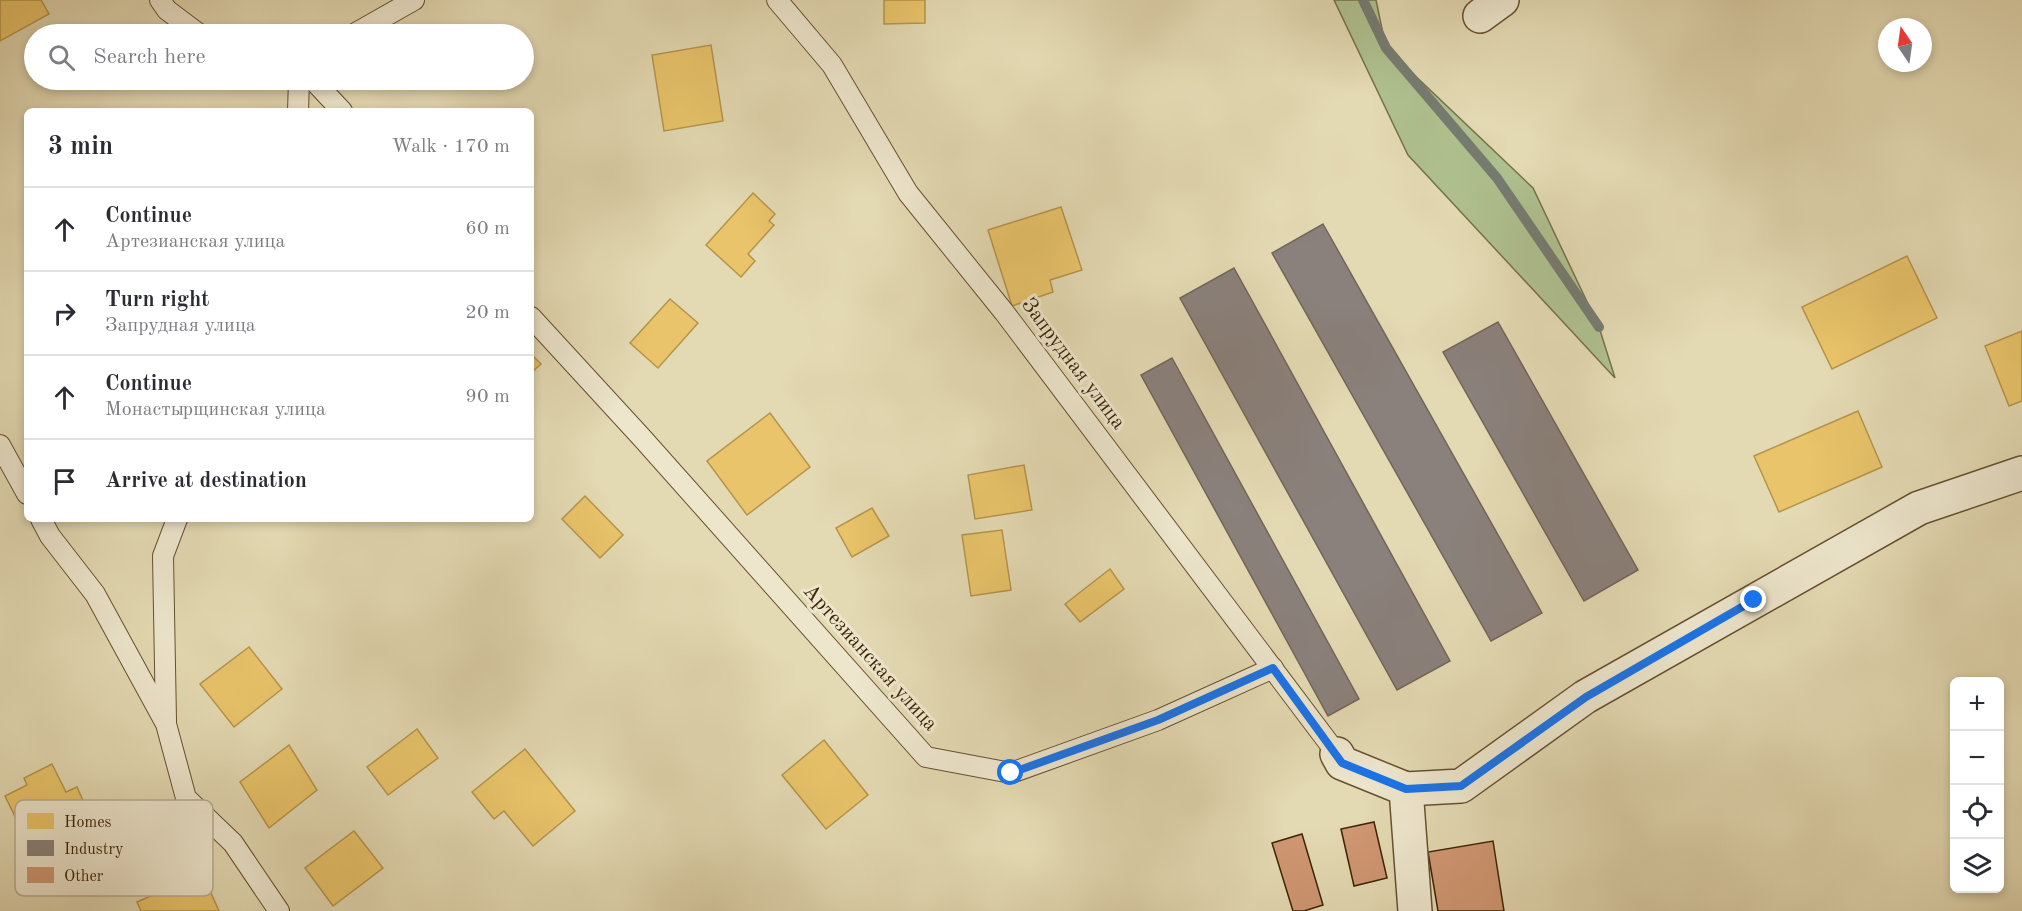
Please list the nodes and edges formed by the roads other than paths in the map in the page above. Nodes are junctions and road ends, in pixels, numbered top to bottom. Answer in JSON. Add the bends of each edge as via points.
{"nodes":[{"id":1,"x":160,"y":0,"type":"edge"},
{"id":2,"x":414,"y":0,"type":"edge"},
{"id":3,"x":777,"y":0,"type":"edge"},
{"id":4,"x":186,"y":24,"type":"edge"},
{"id":5,"x":372,"y":24,"type":"edge"},
{"id":6,"x":299,"y":90,"type":"edge"},
{"id":7,"x":322,"y":90,"type":"edge"},
{"id":8,"x":298,"y":108,"type":"edge"},
{"id":9,"x":339,"y":108,"type":"edge"},
{"id":10,"x":534,"y":320,"type":"edge"},
{"id":11,"x":0,"y":445,"type":"edge"},
{"id":12,"x":2022,"y":473,"type":"edge"},
{"id":13,"x":24,"y":489,"type":"edge"},
{"id":14,"x":43,"y":522,"type":"edge"},
{"id":15,"x":176,"y":522,"type":"edge"},
{"id":16,"x":1273,"y":668,"type":"junction"},
{"id":17,"x":166,"y":724,"type":"junction"},
{"id":18,"x":1337,"y":754,"type":"joint"},
{"id":19,"x":1406,"y":789,"type":"junction"},
{"id":20,"x":188,"y":800,"type":"edge"},
{"id":21,"x":213,"y":824,"type":"edge"},
{"id":22,"x":279,"y":911,"type":"edge"},
{"id":23,"x":1415,"y":911,"type":"edge"}],
"edges":[{"from":1,"to":4,"type":"lane"},
{"from":2,"to":5,"type":"lane"},
{"from":3,"to":16,"type":"lane","name":"Запрудная улица","via":[[832,65],[908,193],[1004,312]]},
{"from":6,"to":8,"type":"lane"},
{"from":7,"to":9,"type":"lane"},
{"from":10,"to":16,"type":"lane","name":"Артезианская улица","via":[[926,757],[1011,773],[1158,720]]},
{"from":11,"to":13,"type":"lane"},
{"from":12,"to":19,"type":"street","via":[[1919,508],[1586,697],[1461,786]]},
{"from":14,"to":17,"type":"lane","via":[[95,594]]},
{"from":15,"to":17,"type":"lane","via":[[163,556]]},
{"from":16,"to":18,"type":"lane","name":"Запрудная улица"},
{"from":17,"to":20,"type":"lane"},
{"from":18,"to":19,"type":"street","via":[[1342,763]]},
{"from":19,"to":23,"type":"street"},
{"from":21,"to":22,"type":"lane","via":[[233,843]]}]}
